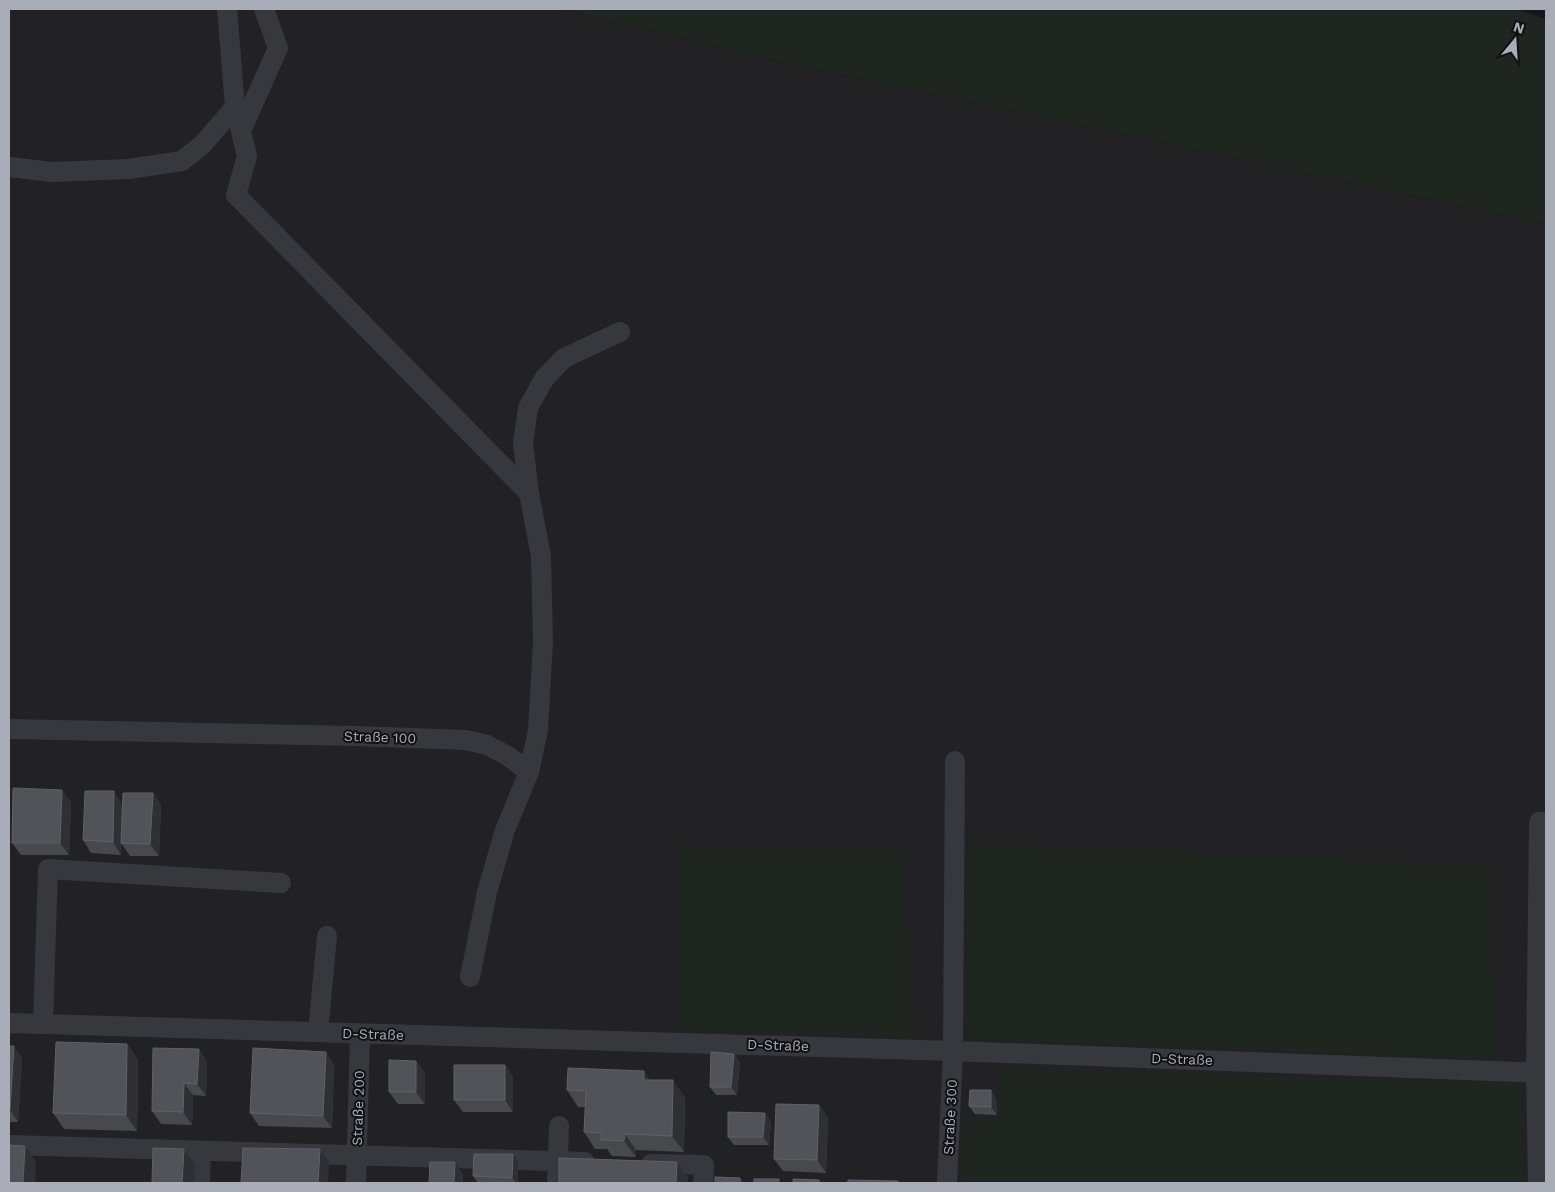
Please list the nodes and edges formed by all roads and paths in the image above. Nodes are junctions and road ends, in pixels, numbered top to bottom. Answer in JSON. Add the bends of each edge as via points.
{"nodes":[{"id":1,"x":227,"y":9,"type":"edge"},
{"id":2,"x":264,"y":9,"type":"edge"},
{"id":3,"x":236,"y":107,"type":"junction"},
{"id":4,"x":241,"y":131,"type":"junction"},
{"id":5,"x":9,"y":167,"type":"edge"},
{"id":6,"x":620,"y":332,"type":"dead end"},
{"id":7,"x":529,"y":493,"type":"junction"},
{"id":8,"x":9,"y":729,"type":"edge"},
{"id":9,"x":955,"y":761,"type":"dead end"},
{"id":10,"x":529,"y":772,"type":"junction"},
{"id":11,"x":1546,"y":822,"type":"edge"},
{"id":12,"x":281,"y":883,"type":"dead end"},
{"id":13,"x":327,"y":936,"type":"dead end"},
{"id":14,"x":470,"y":977,"type":"dead end"},
{"id":15,"x":9,"y":1023,"type":"edge"},
{"id":16,"x":43,"y":1024,"type":"junction"},
{"id":17,"x":318,"y":1032,"type":"junction"},
{"id":18,"x":360,"y":1033,"type":"junction"},
{"id":19,"x":953,"y":1050,"type":"junction"},
{"id":20,"x":1541,"y":1073,"type":"edge"},
{"id":21,"x":559,"y":1126,"type":"dead end"},
{"id":22,"x":9,"y":1146,"type":"edge"},
{"id":23,"x":201,"y":1151,"type":"junction"},
{"id":24,"x":356,"y":1155,"type":"junction"},
{"id":25,"x":558,"y":1161,"type":"junction"},
{"id":26,"x":607,"y":1163,"type":"edge"},
{"id":27,"x":636,"y":1163,"type":"edge"},
{"id":28,"x":200,"y":1183,"type":"edge"},
{"id":29,"x":356,"y":1183,"type":"edge"},
{"id":30,"x":557,"y":1183,"type":"edge"},
{"id":31,"x":704,"y":1183,"type":"edge"},
{"id":32,"x":947,"y":1183,"type":"edge"},
{"id":33,"x":1538,"y":1183,"type":"edge"}],
"edges":[{"from":1,"to":3,"type":"lane"},
{"from":2,"to":4,"type":"lane","via":[[278,48]]},
{"from":3,"to":4,"type":"lane"},
{"from":3,"to":5,"type":"lane","via":[[204,144],[182,161],[118,169],[52,172]]},
{"from":4,"to":7,"type":"lane","via":[[247,156],[236,195]]},
{"from":6,"to":7,"type":"lane","via":[[564,358],[544,378],[528,408],[523,443]]},
{"from":7,"to":10,"type":"lane","via":[[541,556],[543,642],[538,730]]},
{"from":8,"to":10,"type":"lane","name":"Straße 100","via":[[466,740],[487,745]]},
{"from":9,"to":19,"type":"lane","name":"Straße 300"},
{"from":10,"to":14,"type":"lane","via":[[506,830],[487,892]]},
{"from":11,"to":20,"type":"lane","via":[[1539,822]]},
{"from":12,"to":16,"type":"lane","via":[[48,869]]},
{"from":13,"to":17,"type":"lane"},
{"from":15,"to":16,"type":"lane","name":"D-Straße"},
{"from":16,"to":17,"type":"lane","name":"D-Straße"},
{"from":17,"to":18,"type":"lane","name":"D-Straße"},
{"from":18,"to":19,"type":"lane","name":"D-Straße"},
{"from":18,"to":24,"type":"lane","name":"Straße 200"},
{"from":19,"to":20,"type":"lane","name":"D-Straße"},
{"from":19,"to":32,"type":"lane","name":"Straße 300"},
{"from":20,"to":33,"type":"lane"},
{"from":21,"to":25,"type":"lane"},
{"from":22,"to":23,"type":"lane","via":[[158,1158]]},
{"from":23,"to":24,"type":"lane"},
{"from":23,"to":28,"type":"lane"},
{"from":24,"to":25,"type":"lane"},
{"from":24,"to":29,"type":"lane","name":"Straße 200"},
{"from":25,"to":26,"type":"lane"},
{"from":25,"to":30,"type":"lane"},
{"from":27,"to":31,"type":"lane","via":[[704,1165]]}]}
